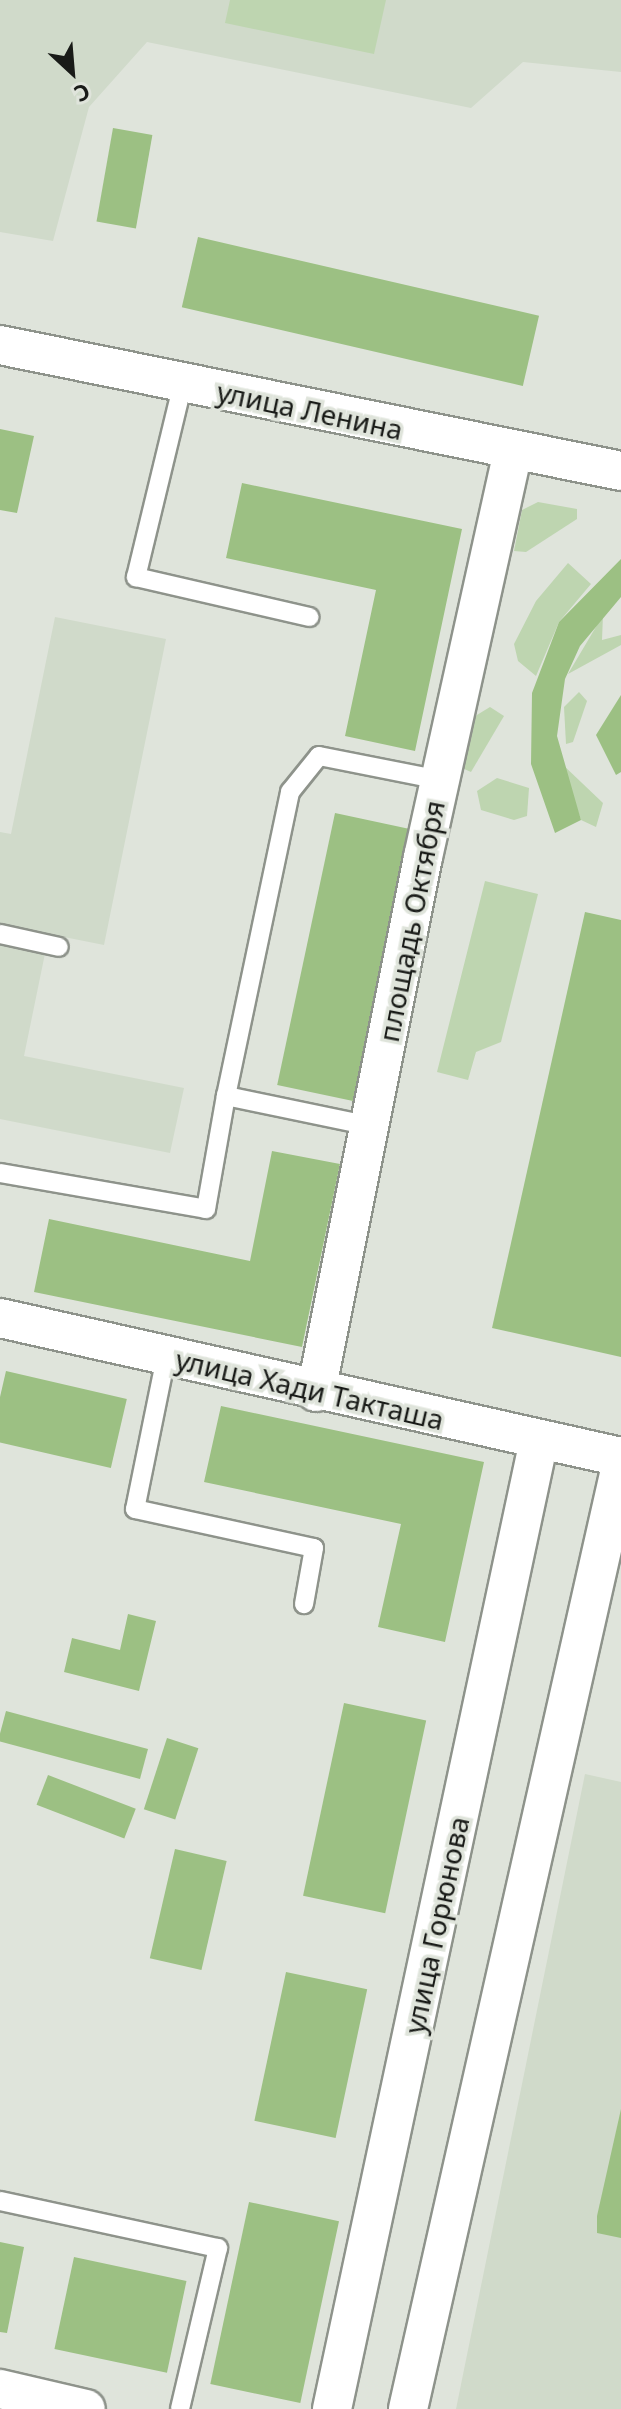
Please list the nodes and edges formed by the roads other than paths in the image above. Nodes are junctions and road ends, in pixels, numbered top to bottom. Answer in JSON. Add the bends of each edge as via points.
{"nodes":[{"id":1,"x":0,"y":345,"type":"edge"},
{"id":2,"x":183,"y":383,"type":"junction"},
{"id":3,"x":513,"y":452,"type":"junction"},
{"id":4,"x":621,"y":471,"type":"edge"},
{"id":5,"x":309,"y":617,"type":"dead end"},
{"id":6,"x":440,"y":780,"type":"junction"},
{"id":7,"x":0,"y":934,"type":"edge"},
{"id":8,"x":59,"y":947,"type":"dead end"},
{"id":9,"x":226,"y":1096,"type":"junction"},
{"id":10,"x":371,"y":1126,"type":"junction"},
{"id":11,"x":0,"y":1173,"type":"edge"},
{"id":12,"x":0,"y":1318,"type":"edge"},
{"id":13,"x":166,"y":1357,"type":"junction"},
{"id":14,"x":316,"y":1392,"type":"junction"},
{"id":15,"x":539,"y":1440,"type":"junction"},
{"id":16,"x":621,"y":1457,"type":"edge"},
{"id":17,"x":621,"y":1465,"type":"edge"},
{"id":18,"x":304,"y":1604,"type":"dead end"},
{"id":19,"x":0,"y":2201,"type":"edge"},
{"id":20,"x":0,"y":2389,"type":"edge"},
{"id":21,"x":86,"y":2409,"type":"edge"},
{"id":22,"x":180,"y":2409,"type":"edge"},
{"id":23,"x":332,"y":2409,"type":"edge"},
{"id":24,"x":408,"y":2409,"type":"edge"}],
"edges":[{"from":1,"to":2,"type":"street","name":"улица Ленина"},
{"from":2,"to":3,"type":"street","name":"улица Ленина"},
{"from":2,"to":5,"type":"lane","via":[[136,577]]},
{"from":3,"to":4,"type":"street","name":"улица Ленина"},
{"from":3,"to":6,"type":"street","name":"площадь Октября"},
{"from":6,"to":9,"type":"lane","via":[[319,756],[290,792]]},
{"from":6,"to":10,"type":"street","name":"площадь Октября"},
{"from":7,"to":8,"type":"lane"},
{"from":9,"to":10,"type":"lane"},
{"from":9,"to":11,"type":"lane","via":[[206,1209]]},
{"from":10,"to":14,"type":"street","name":"площадь Октября"},
{"from":12,"to":13,"type":"street","name":"улица Хади Такташа"},
{"from":13,"to":14,"type":"street","name":"улица Хади Такташа"},
{"from":13,"to":18,"type":"lane","via":[[135,1509],[314,1548]]},
{"from":14,"to":15,"type":"street","name":"улица Хади Такташа"},
{"from":15,"to":16,"type":"street","name":"улица Хади Такташа"},
{"from":15,"to":23,"type":"street","name":"улица Горюнова"},
{"from":17,"to":24,"type":"street"},
{"from":19,"to":22,"type":"lane","via":[[218,2248]]},
{"from":20,"to":21,"type":"street"}]}
